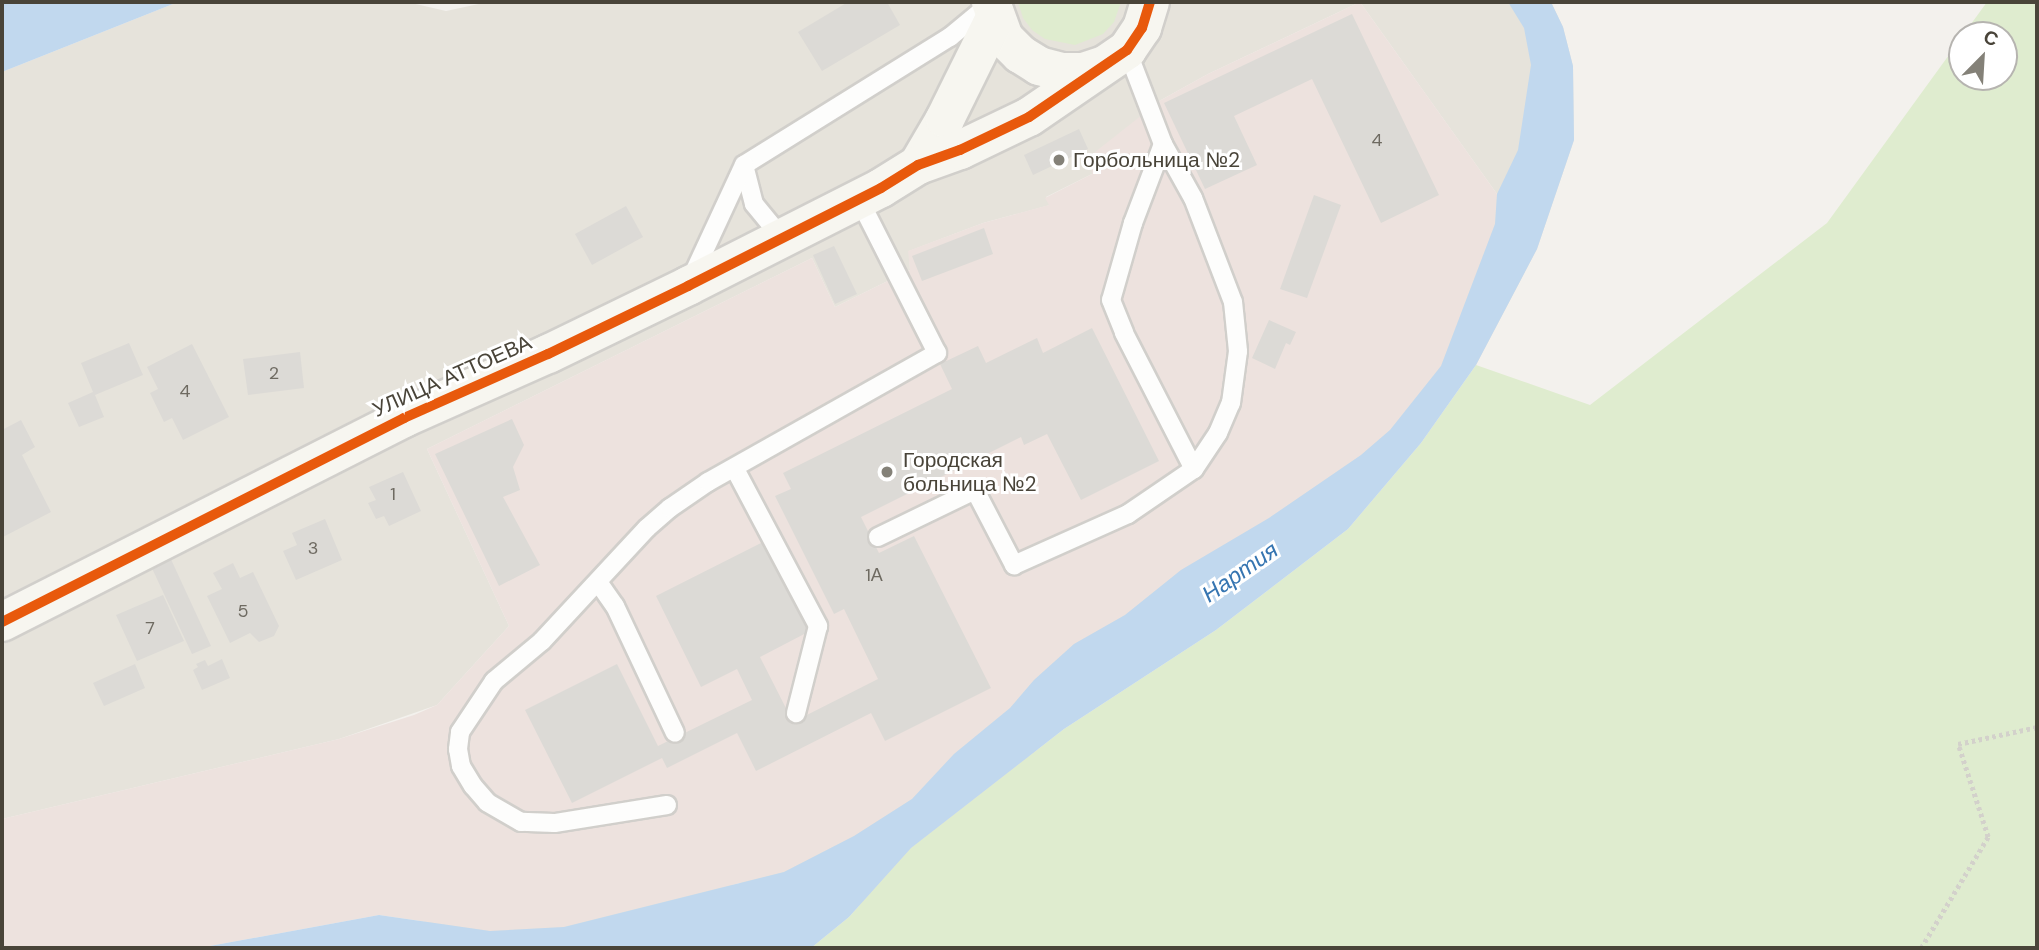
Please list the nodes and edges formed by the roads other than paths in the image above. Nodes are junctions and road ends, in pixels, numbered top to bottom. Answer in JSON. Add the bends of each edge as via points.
{"nodes":[{"id":1,"x":1150,"y":2,"type":"edge"},
{"id":2,"x":992,"y":7,"type":"edge"},
{"id":3,"x":1116,"y":58,"type":"junction"},
{"id":4,"x":1163,"y":144,"type":"junction"},
{"id":5,"x":744,"y":165,"type":"junction"},
{"id":6,"x":918,"y":165,"type":"junction"},
{"id":7,"x":859,"y":199,"type":"junction"},
{"id":8,"x":782,"y":238,"type":"junction"},
{"id":9,"x":688,"y":286,"type":"junction"},
{"id":10,"x":735,"y":469,"type":"junction"},
{"id":11,"x":1194,"y":469,"type":"junction"},
{"id":12,"x":878,"y":537,"type":"dead end"},
{"id":13,"x":598,"y":582,"type":"junction"},
{"id":14,"x":2,"y":622,"type":"edge"},
{"id":15,"x":796,"y":713,"type":"dead end"},
{"id":16,"x":675,"y":733,"type":"dead end"},
{"id":17,"x":667,"y":805,"type":"dead end"}],
"edges":[{"from":1,"to":3,"type":"street","via":[[1142,28]]},
{"from":2,"to":3,"type":"street","via":[[1004,38],[1039,66],[1083,72]]},
{"from":2,"to":5,"type":"lane"},
{"from":2,"to":6,"type":"street","via":[[955,100]]},
{"from":3,"to":4,"type":"lane"},
{"from":3,"to":6,"type":"street","name":"УЛИЦА АТТОЕВА","via":[[1029,117]]},
{"from":4,"to":11,"type":"lane","via":[[1193,198],[1233,302],[1238,351],[1231,403]]},
{"from":4,"to":11,"type":"lane","via":[[1111,300]]},
{"from":5,"to":8,"type":"lane","via":[[754,204]]},
{"from":5,"to":9,"type":"lane"},
{"from":6,"to":7,"type":"street","name":"УЛИЦА АТТОЕВА"},
{"from":7,"to":8,"type":"street","name":"УЛИЦА АТТОЕВА"},
{"from":7,"to":10,"type":"lane","via":[[937,353]]},
{"from":8,"to":9,"type":"street","name":"УЛИЦА АТТОЕВА"},
{"from":9,"to":14,"type":"street","name":"УЛИЦА АТТОЕВА","via":[[404,418]]},
{"from":10,"to":13,"type":"lane","via":[[670,508]]},
{"from":10,"to":15,"type":"lane","via":[[818,626]]},
{"from":11,"to":12,"type":"lane","via":[[1128,514],[1014,565],[975,490]]},
{"from":13,"to":16,"type":"lane","via":[[615,606]]},
{"from":13,"to":17,"type":"lane","via":[[542,641],[494,681],[460,732],[461,766],[487,802],[521,822],[554,823]]}]}
